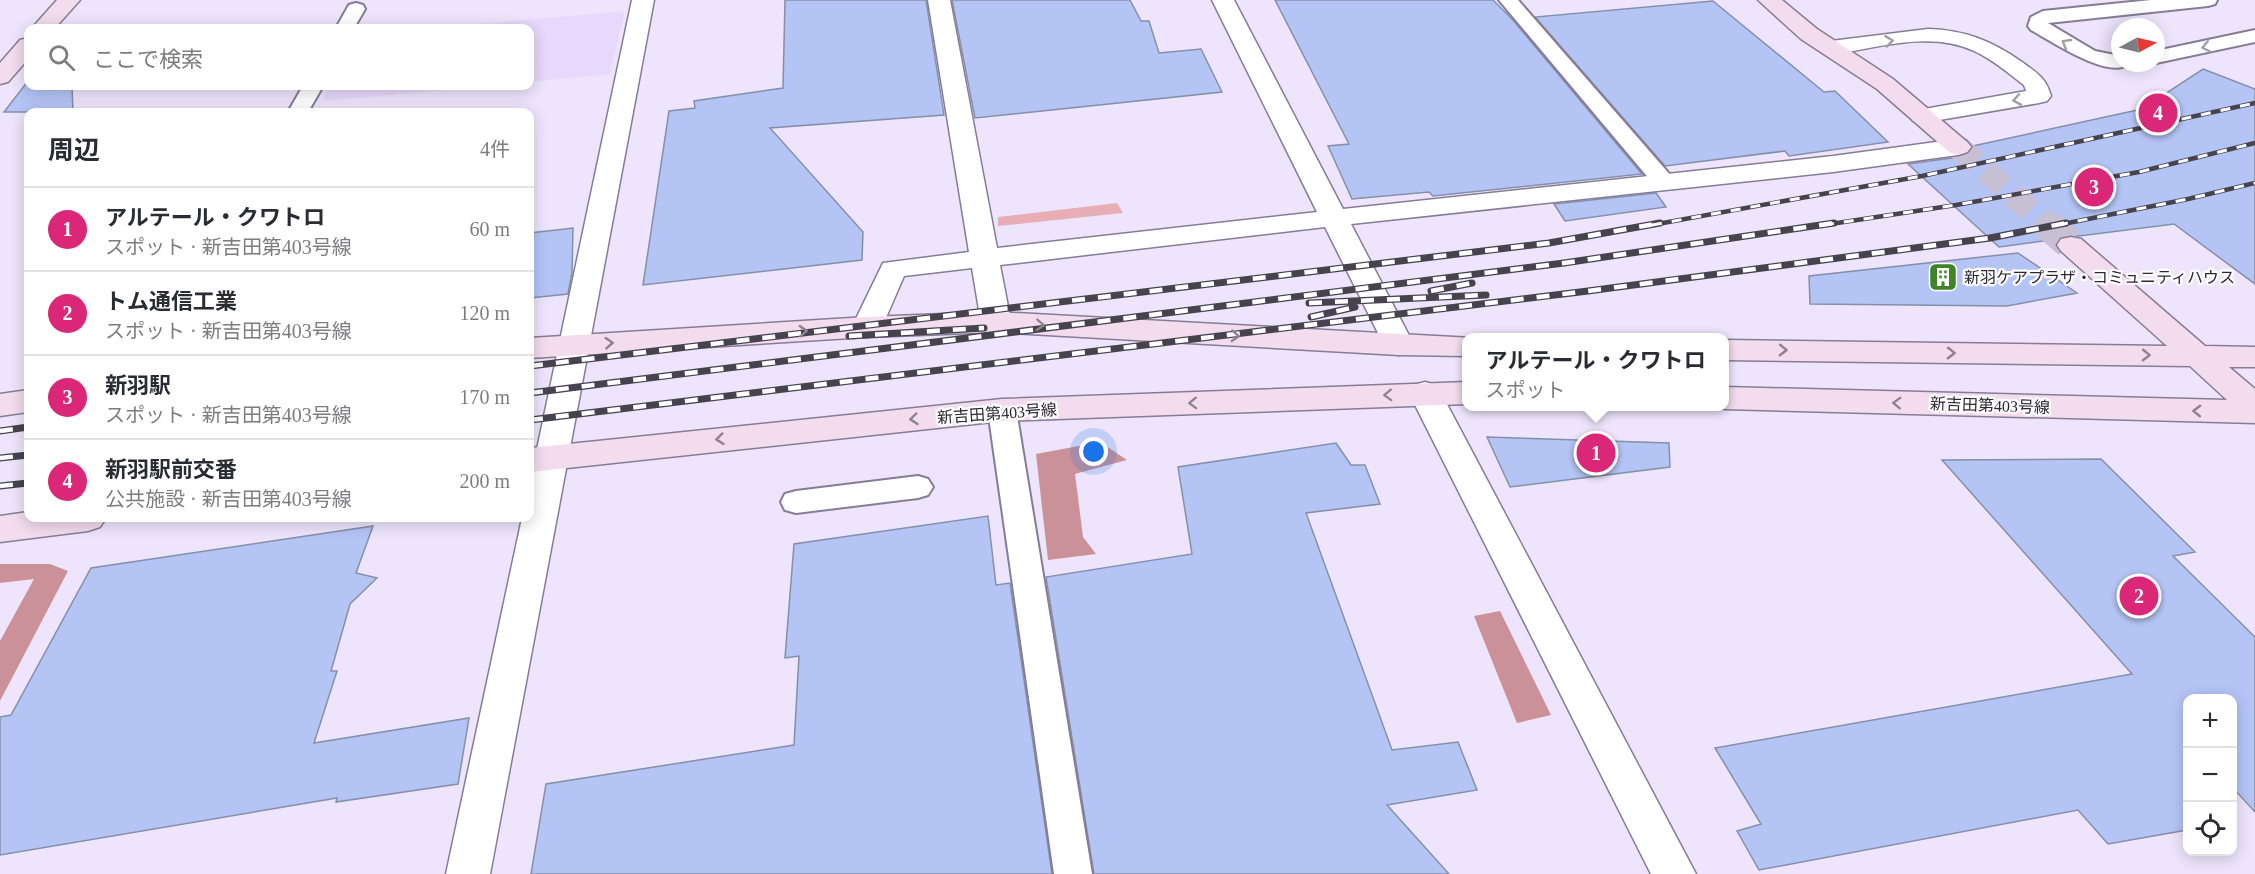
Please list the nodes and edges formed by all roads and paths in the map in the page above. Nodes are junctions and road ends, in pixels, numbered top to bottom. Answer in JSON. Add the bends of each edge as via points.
{"nodes":[{"id":1,"x":69,"y":0,"type":"edge"},
{"id":2,"x":643,"y":0,"type":"edge"},
{"id":3,"x":939,"y":0,"type":"edge"},
{"id":4,"x":1223,"y":0,"type":"edge"},
{"id":5,"x":1508,"y":0,"type":"edge"},
{"id":6,"x":1769,"y":0,"type":"edge"},
{"id":7,"x":2208,"y":0,"type":"edge"},
{"id":8,"x":356,"y":9,"type":"dead end"},
{"id":9,"x":47,"y":24,"type":"edge"},
{"id":10,"x":347,"y":24,"type":"edge"},
{"id":11,"x":2255,"y":36,"type":"edge"},
{"id":12,"x":1831,"y":48,"type":"junction"},
{"id":13,"x":24,"y":50,"type":"edge"},
{"id":14,"x":2165,"y":55,"type":"edge"},
{"id":15,"x":2111,"y":60,"type":"edge"},
{"id":16,"x":0,"y":77,"type":"edge"},
{"id":17,"x":312,"y":90,"type":"edge"},
{"id":18,"x":300,"y":108,"type":"edge"},
{"id":19,"x":1922,"y":116,"type":"junction"},
{"id":20,"x":1664,"y":182,"type":"junction"},
{"id":21,"x":1334,"y":218,"type":"junction"},
{"id":22,"x":2071,"y":245,"type":"tunnel mouth"},
{"id":23,"x":984,"y":259,"type":"junction"},
{"id":24,"x":996,"y":322,"type":"junction"},
{"id":25,"x":867,"y":327,"type":"junction"},
{"id":26,"x":1399,"y":345,"type":"junction"},
{"id":27,"x":574,"y":346,"type":"junction"},
{"id":28,"x":1462,"y":346,"type":"edge"},
{"id":29,"x":534,"y":348,"type":"edge"},
{"id":30,"x":1729,"y":350,"type":"edge"},
{"id":31,"x":2197,"y":356,"type":"junction"},
{"id":32,"x":2255,"y":357,"type":"edge"},
{"id":33,"x":1425,"y":393,"type":"junction"},
{"id":34,"x":1462,"y":393,"type":"edge"},
{"id":35,"x":1729,"y":398,"type":"edge"},
{"id":36,"x":24,"y":402,"type":"edge"},
{"id":37,"x":0,"y":405,"type":"edge"},
{"id":38,"x":2255,"y":407,"type":"edge"},
{"id":39,"x":1002,"y":410,"type":"junction"},
{"id":40,"x":2255,"y":412,"type":"edge"},
{"id":41,"x":541,"y":458,"type":"edge"},
{"id":42,"x":918,"y":487,"type":"dead end"},
{"id":43,"x":534,"y":498,"type":"edge"},
{"id":44,"x":796,"y":502,"type":"dead end"},
{"id":45,"x":56,"y":522,"type":"edge"},
{"id":46,"x":530,"y":522,"type":"edge"},
{"id":47,"x":0,"y":529,"type":"edge"},
{"id":48,"x":468,"y":874,"type":"edge"},
{"id":49,"x":1073,"y":874,"type":"edge"},
{"id":50,"x":1674,"y":874,"type":"edge"}],
"edges":[{"from":1,"to":9,"type":"street"},
{"from":2,"to":27,"type":"street"},
{"from":3,"to":23,"type":"street"},
{"from":4,"to":21,"type":"street"},
{"from":5,"to":20,"type":"lane"},
{"from":6,"to":12,"type":"street"},
{"from":15,"to":7,"type":"lane","one_way":true,"via":[[2089,56],[2038,26],[2038,21],[2054,15]]},
{"from":8,"to":10,"type":"lane"},
{"from":11,"to":14,"type":"lane","one_way":true},
{"from":12,"to":19,"type":"street","via":[[1885,84]]},
{"from":12,"to":19,"type":"street","one_way":true,"via":[[1935,35],[1956,38],[1981,46],[2036,82],[2039,96]]},
{"from":13,"to":16,"type":"street"},
{"from":17,"to":18,"type":"lane"},
{"from":19,"to":20,"type":"street","via":[[1958,147]]},
{"from":20,"to":21,"type":"street"},
{"from":21,"to":23,"type":"street"},
{"from":21,"to":26,"type":"street"},
{"from":22,"to":31,"type":"street"},
{"from":23,"to":24,"type":"street"},
{"from":23,"to":25,"type":"street","via":[[893,269]]},
{"from":24,"to":25,"type":"street"},
{"from":24,"to":26,"type":"street","one_way":true},
{"from":27,"to":25,"type":"street","one_way":true},
{"from":26,"to":28,"type":"street"},
{"from":27,"to":29,"type":"street"},
{"from":27,"to":41,"type":"street"},
{"from":30,"to":31,"type":"street","one_way":true},
{"from":31,"to":32,"type":"street"},
{"from":31,"to":38,"type":"street"},
{"from":33,"to":34,"type":"street","name":"新吉田第403号線"},
{"from":33,"to":39,"type":"street","name":"新吉田第403号線","one_way":true},
{"from":33,"to":50,"type":"street"},
{"from":40,"to":35,"type":"street","name":"新吉田第403号線","one_way":true},
{"from":36,"to":37,"type":"street"},
{"from":39,"to":41,"type":"street","name":"新吉田第403号線","one_way":true},
{"from":39,"to":49,"type":"lane"},
{"from":41,"to":43,"type":"street"},
{"from":42,"to":44,"type":"lane"},
{"from":45,"to":47,"type":"street"},
{"from":46,"to":48,"type":"street"}]}
